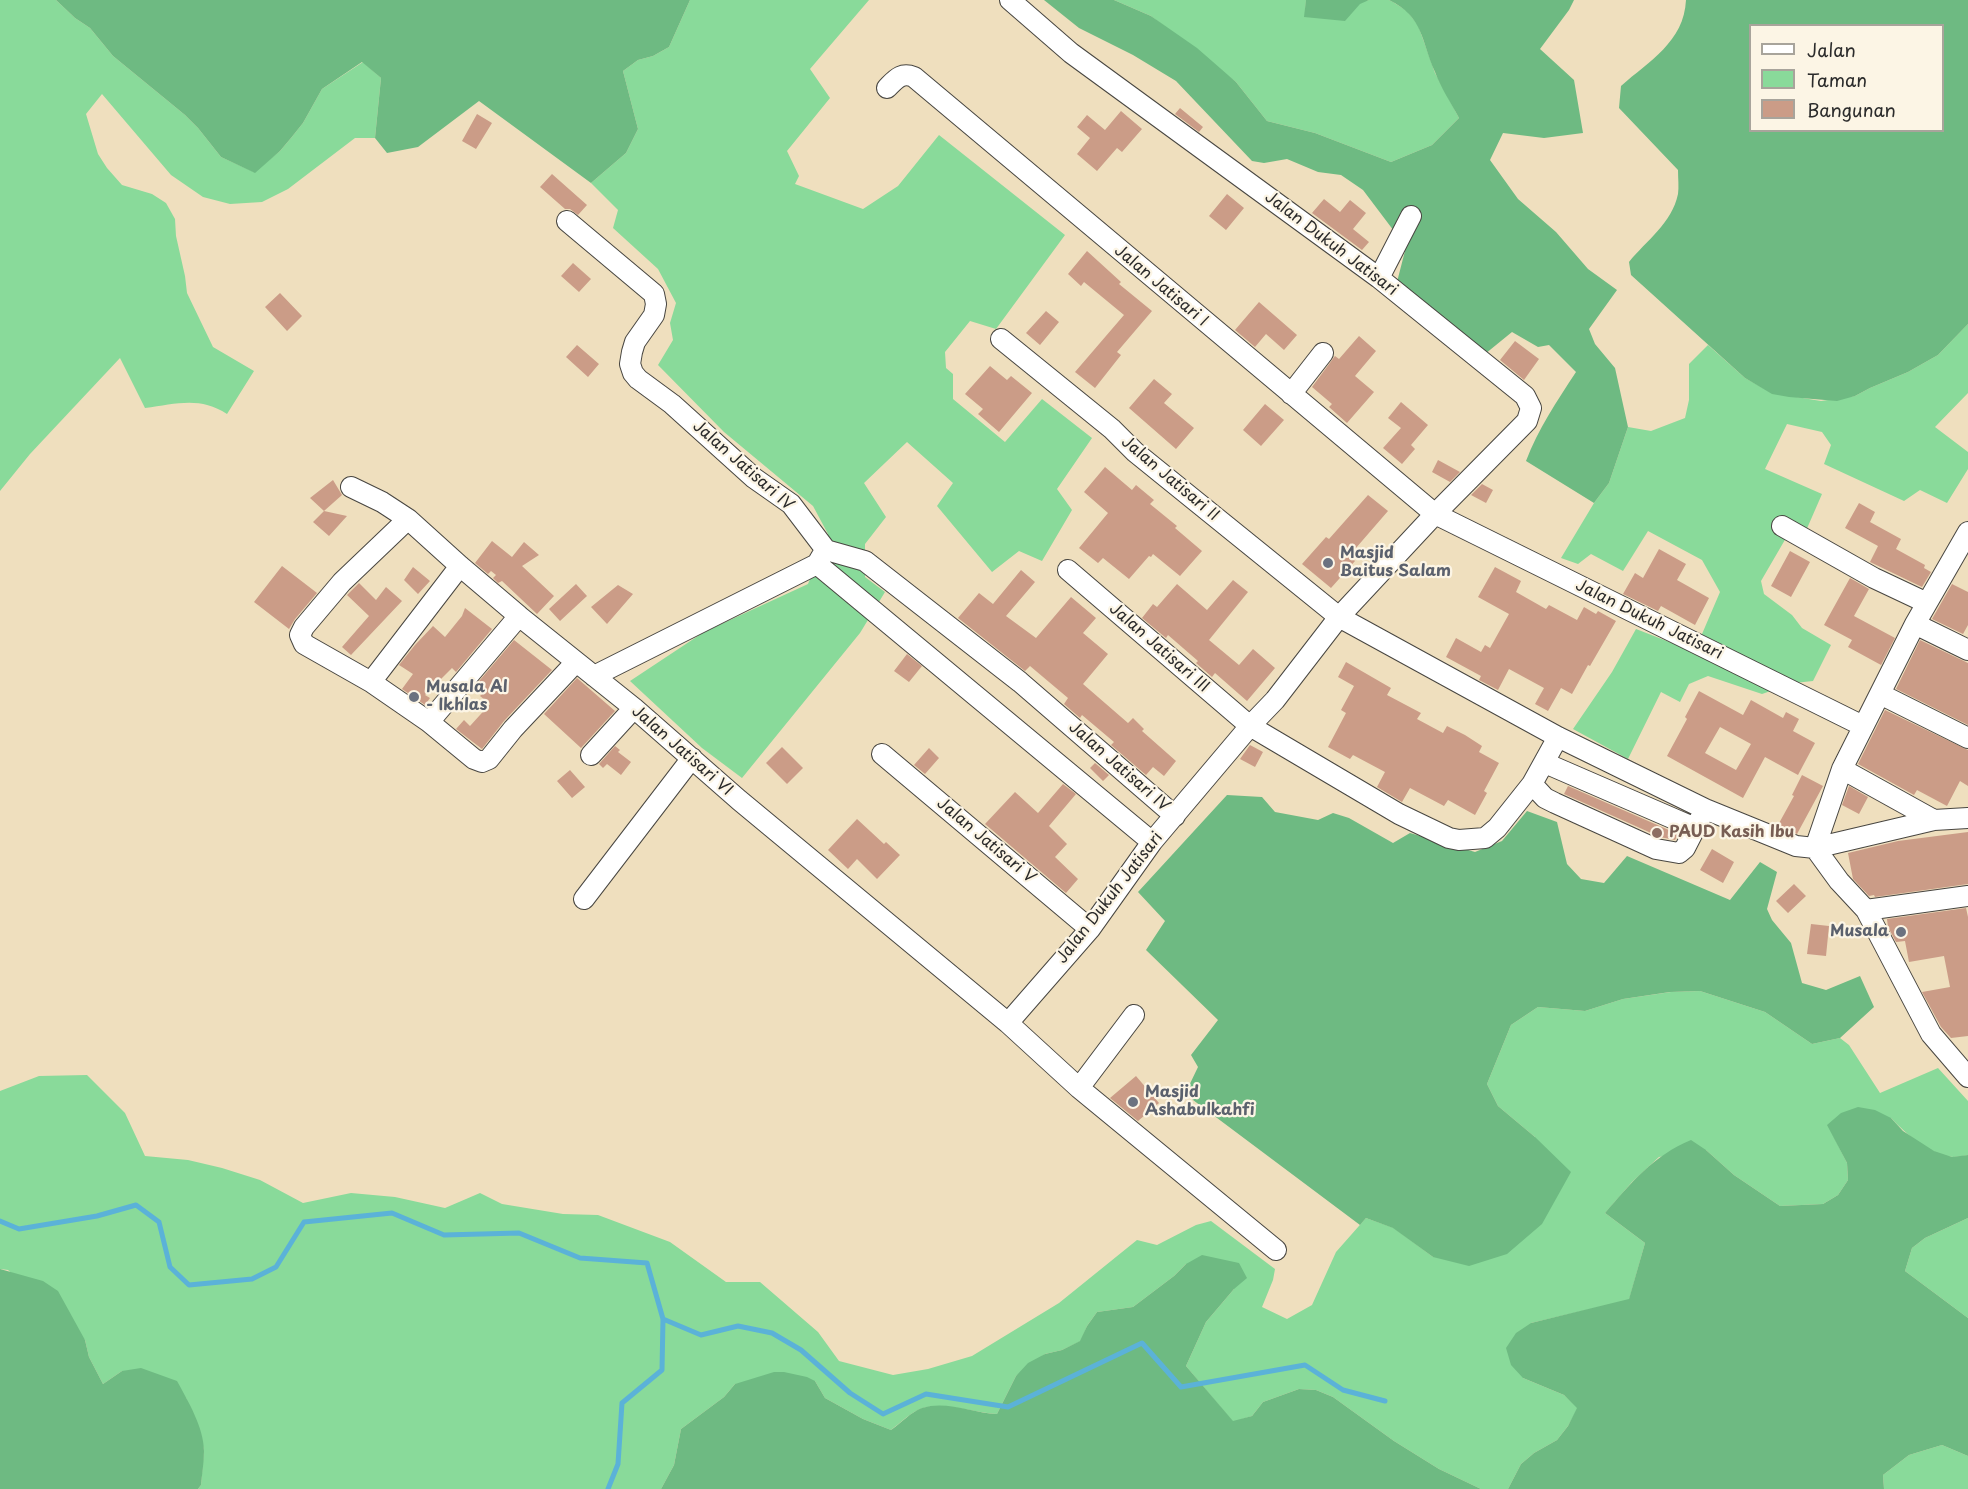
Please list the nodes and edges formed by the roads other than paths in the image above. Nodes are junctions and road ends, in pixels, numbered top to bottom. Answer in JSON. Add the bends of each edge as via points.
{"nodes":[{"id":1,"x":1010,"y":0,"type":"edge"},
{"id":2,"x":887,"y":88,"type":"dead end"},
{"id":3,"x":1411,"y":216,"type":"dead end"},
{"id":4,"x":567,"y":221,"type":"dead end"},
{"id":5,"x":1379,"y":278,"type":"junction"},
{"id":6,"x":1001,"y":339,"type":"dead end"},
{"id":7,"x":1323,"y":353,"type":"dead end"},
{"id":8,"x":1291,"y":394,"type":"junction"},
{"id":9,"x":351,"y":487,"type":"dead end"},
{"id":10,"x":1435,"y":514,"type":"junction"},
{"id":11,"x":408,"y":519,"type":"junction"},
{"id":12,"x":1782,"y":526,"type":"dead end"},
{"id":13,"x":1968,"y":532,"type":"edge"},
{"id":14,"x":821,"y":557,"type":"junction"},
{"id":15,"x":460,"y":566,"type":"junction"},
{"id":16,"x":1068,"y":570,"type":"dead end"},
{"id":17,"x":1927,"y":603,"type":"junction"},
{"id":18,"x":519,"y":616,"type":"junction"},
{"id":19,"x":1339,"y":617,"type":"junction"},
{"id":20,"x":1915,"y":624,"type":"junction"},
{"id":21,"x":1968,"y":650,"type":"edge"},
{"id":22,"x":576,"y":662,"type":"junction"},
{"id":23,"x":594,"y":676,"type":"junction"},
{"id":24,"x":371,"y":682,"type":"junction"},
{"id":25,"x":1880,"y":694,"type":"junction"},
{"id":26,"x":634,"y":708,"type":"junction"},
{"id":27,"x":429,"y":722,"type":"junction"},
{"id":28,"x":1250,"y":726,"type":"junction"},
{"id":29,"x":1863,"y":726,"type":"junction"},
{"id":30,"x":1558,"y":737,"type":"junction"},
{"id":31,"x":1968,"y":738,"type":"edge"},
{"id":32,"x":882,"y":754,"type":"dead end"},
{"id":33,"x":591,"y":755,"type":"dead end"},
{"id":34,"x":692,"y":758,"type":"junction"},
{"id":35,"x":1545,"y":763,"type":"junction"},
{"id":36,"x":1842,"y":770,"type":"junction"},
{"id":37,"x":1532,"y":784,"type":"junction"},
{"id":38,"x":1705,"y":809,"type":"junction"},
{"id":39,"x":1175,"y":816,"type":"junction"},
{"id":40,"x":1968,"y":818,"type":"edge"},
{"id":41,"x":1934,"y":820,"type":"junction"},
{"id":42,"x":1695,"y":828,"type":"junction"},
{"id":43,"x":1152,"y":842,"type":"junction"},
{"id":44,"x":1815,"y":848,"type":"junction"},
{"id":45,"x":1968,"y":896,"type":"edge"},
{"id":46,"x":584,"y":899,"type":"dead end"},
{"id":47,"x":1866,"y":910,"type":"junction"},
{"id":48,"x":1090,"y":929,"type":"junction"},
{"id":49,"x":1134,"y":1015,"type":"dead end"},
{"id":50,"x":1008,"y":1023,"type":"junction"},
{"id":51,"x":1968,"y":1077,"type":"edge"},
{"id":52,"x":1079,"y":1088,"type":"junction"},
{"id":53,"x":1276,"y":1250,"type":"dead end"}],
"edges":[{"from":1,"to":5,"type":"street","name":"Jalan Dukuh Jatisari","via":[[1071,52]]},
{"from":2,"to":8,"type":"street","name":"Jalan Jatisari I","via":[[900,75],[914,77]]},
{"from":3,"to":5,"type":"street"},
{"from":4,"to":14,"type":"street","name":"Jalan Jatisari IV","via":[[654,294],[654,315],[632,352],[633,373],[754,478],[791,504]]},
{"from":5,"to":10,"type":"street","name":"Jalan Dukuh Jatisari","via":[[1525,396],[1531,408],[1527,421]]},
{"from":6,"to":19,"type":"street","name":"Jalan Jatisari II"},
{"from":7,"to":8,"type":"street"},
{"from":8,"to":10,"type":"street","name":"Jalan Jatisari I"},
{"from":9,"to":11,"type":"street","name":"Jalan Jatisari VI"},
{"from":10,"to":19,"type":"street","name":"Jalan Dukuh Jatisari"},
{"from":10,"to":29,"type":"street","name":"Jalan Dukuh Jatisari"},
{"from":11,"to":15,"type":"street","name":"Jalan Jatisari VI"},
{"from":11,"to":24,"type":"street","via":[[342,582],[300,635],[304,644]]},
{"from":12,"to":17,"type":"street"},
{"from":13,"to":17,"type":"street"},
{"from":14,"to":23,"type":"street"},
{"from":14,"to":39,"type":"street","name":"Jalan Jatisari IV","via":[[865,561],[1020,682]]},
{"from":14,"to":43,"type":"street"},
{"from":15,"to":18,"type":"street","name":"Jalan Jatisari VI"},
{"from":15,"to":24,"type":"street"},
{"from":16,"to":28,"type":"street","name":"Jalan Jatisari III"},
{"from":17,"to":20,"type":"street"},
{"from":18,"to":22,"type":"street","name":"Jalan Jatisari VI"},
{"from":18,"to":27,"type":"street"},
{"from":19,"to":28,"type":"street","name":"Jalan Dukuh Jatisari"},
{"from":19,"to":30,"type":"street"},
{"from":20,"to":21,"type":"street"},
{"from":20,"to":25,"type":"street"},
{"from":22,"to":23,"type":"street","name":"Jalan Jatisari VI"},
{"from":22,"to":27,"type":"street","via":[[486,762],[474,759]]},
{"from":23,"to":26,"type":"street","name":"Jalan Jatisari VI"},
{"from":24,"to":27,"type":"street"},
{"from":25,"to":29,"type":"street"},
{"from":25,"to":31,"type":"street"},
{"from":26,"to":33,"type":"street"},
{"from":26,"to":34,"type":"street","name":"Jalan Jatisari VI"},
{"from":28,"to":37,"type":"street","via":[[1399,814],[1449,838],[1485,838]]},
{"from":28,"to":39,"type":"street","name":"Jalan Dukuh Jatisari"},
{"from":29,"to":36,"type":"street"},
{"from":30,"to":35,"type":"street"},
{"from":30,"to":38,"type":"street"},
{"from":32,"to":48,"type":"street","name":"Jalan Jatisari V"},
{"from":34,"to":46,"type":"street"},
{"from":34,"to":50,"type":"street","name":"Jalan Jatisari VI"},
{"from":35,"to":37,"type":"street"},
{"from":35,"to":42,"type":"street"},
{"from":36,"to":41,"type":"street"},
{"from":36,"to":44,"type":"street"},
{"from":37,"to":42,"type":"street","via":[[1545,798],[1656,849],[1679,853]]},
{"from":38,"to":42,"type":"street"},
{"from":38,"to":44,"type":"street","via":[[1796,846]]},
{"from":39,"to":43,"type":"street","name":"Jalan Dukuh Jatisari"},
{"from":40,"to":41,"type":"street"},
{"from":41,"to":44,"type":"street"},
{"from":43,"to":48,"type":"street","name":"Jalan Dukuh Jatisari"},
{"from":44,"to":47,"type":"street"},
{"from":45,"to":47,"type":"street"},
{"from":47,"to":51,"type":"street","via":[[1931,1034]]},
{"from":48,"to":50,"type":"street","name":"Jalan Dukuh Jatisari"},
{"from":49,"to":52,"type":"street"},
{"from":50,"to":52,"type":"street"},
{"from":52,"to":53,"type":"street"}]}
